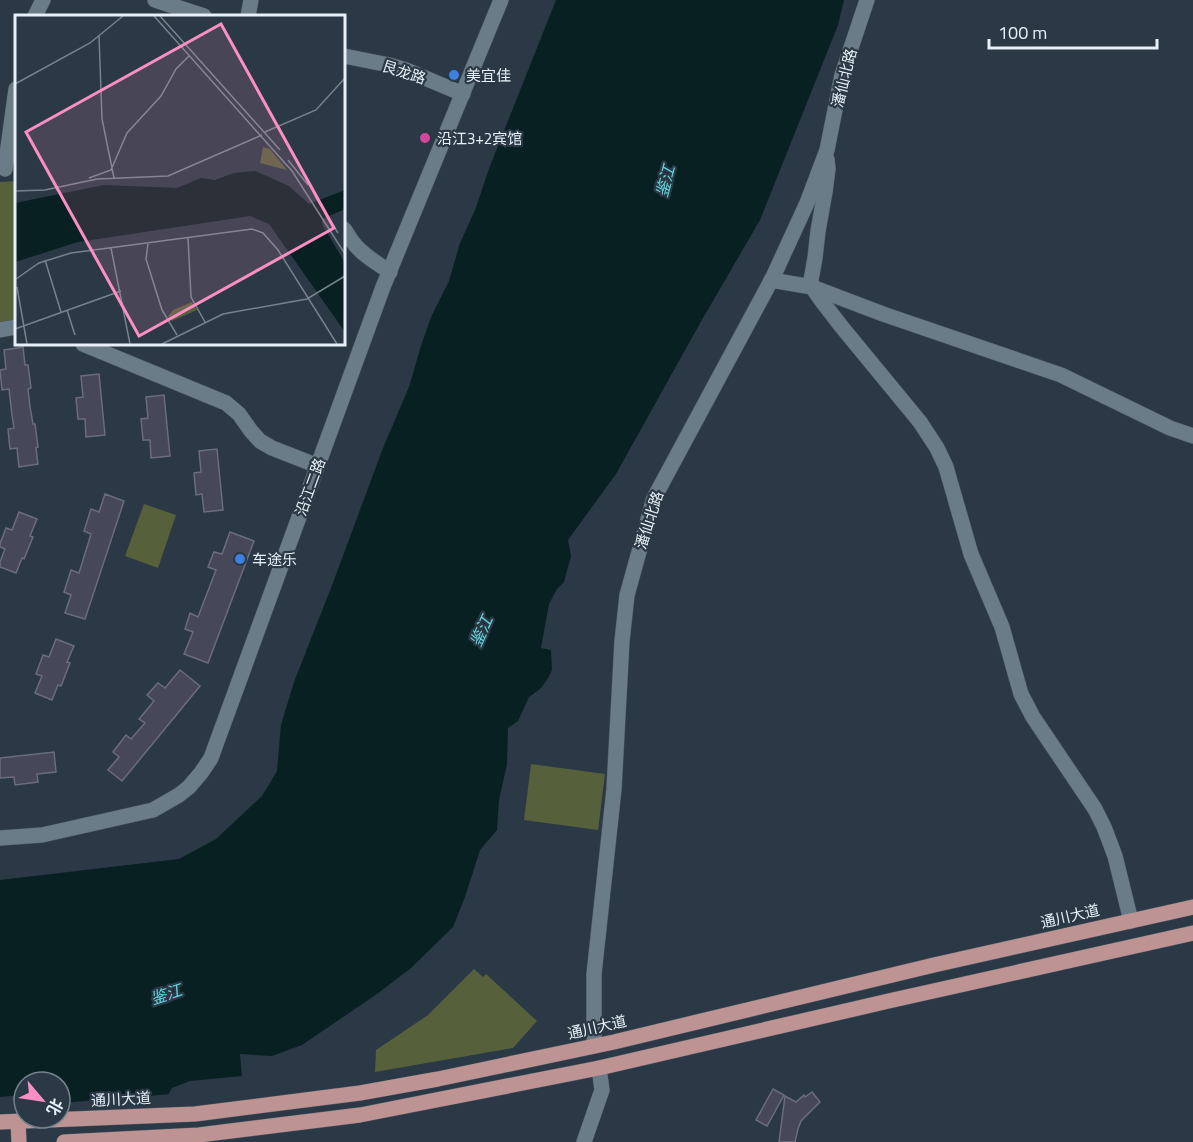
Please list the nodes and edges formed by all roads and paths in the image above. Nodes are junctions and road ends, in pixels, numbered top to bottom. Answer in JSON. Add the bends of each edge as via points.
{"nodes":[{"id":1,"x":43,"y":0,"type":"edge"},
{"id":2,"x":251,"y":0,"type":"edge"},
{"id":3,"x":501,"y":0,"type":"edge"},
{"id":4,"x":867,"y":0,"type":"edge"},
{"id":5,"x":163,"y":7,"type":"edge"},
{"id":6,"x":36,"y":15,"type":"edge"},
{"id":7,"x":199,"y":15,"type":"edge"},
{"id":8,"x":248,"y":15,"type":"edge"},
{"id":9,"x":345,"y":56,"type":"edge"},
{"id":10,"x":463,"y":94,"type":"junction"},
{"id":11,"x":15,"y":98,"type":"edge"},
{"id":12,"x":827,"y":150,"type":"junction"},
{"id":13,"x":7,"y":169,"type":"edge"},
{"id":14,"x":345,"y":231,"type":"edge"},
{"id":15,"x":390,"y":272,"type":"junction"},
{"id":16,"x":771,"y":280,"type":"junction"},
{"id":17,"x":812,"y":287,"type":"junction"},
{"id":18,"x":15,"y":327,"type":"edge"},
{"id":19,"x":0,"y":330,"type":"edge"},
{"id":20,"x":85,"y":345,"type":"edge"},
{"id":21,"x":1193,"y":436,"type":"edge"},
{"id":22,"x":318,"y":466,"type":"junction"},
{"id":23,"x":0,"y":838,"type":"edge"},
{"id":24,"x":1193,"y":907,"type":"edge"},
{"id":25,"x":1131,"y":921,"type":"junction"},
{"id":26,"x":1193,"y":933,"type":"edge"},
{"id":27,"x":594,"y":1046,"type":"junction"},
{"id":28,"x":599,"y":1068,"type":"junction"},
{"id":29,"x":72,"y":1120,"type":"edge"},
{"id":30,"x":64,"y":1142,"type":"edge"},
{"id":31,"x":584,"y":1142,"type":"edge"}],
"edges":[{"from":1,"to":6,"type":"street"},
{"from":2,"to":8,"type":"street"},
{"from":3,"to":10,"type":"street","name":"沿江二路"},
{"from":4,"to":12,"type":"street","name":"潘仙北路","via":[[842,75]]},
{"from":5,"to":7,"type":"street"},
{"from":9,"to":10,"type":"street","name":"艮龙路","via":[[406,70]]},
{"from":10,"to":15,"type":"street","name":"沿江二路"},
{"from":11,"to":13,"type":"street"},
{"from":12,"to":16,"type":"street","name":"潘仙北路"},
{"from":12,"to":17,"type":"street","via":[[828,169]]},
{"from":14,"to":15,"type":"street","via":[[351,241]]},
{"from":15,"to":22,"type":"street","name":"沿江二路"},
{"from":16,"to":17,"type":"street"},
{"from":16,"to":27,"type":"street","name":"潘仙北路","via":[[654,498],[627,596],[614,789],[594,974]]},
{"from":17,"to":21,"type":"street","via":[[1061,375]]},
{"from":17,"to":25,"type":"street","via":[[937,448],[971,554],[1002,627],[1021,694],[1095,809],[1114,856]]},
{"from":18,"to":19,"type":"street"},
{"from":20,"to":22,"type":"street","via":[[226,403],[261,441]]},
{"from":22,"to":23,"type":"street","name":"沿江二路","via":[[211,758],[201,773],[179,795],[153,810],[42,835]]},
{"from":24,"to":25,"type":"main road","name":"通川大道"},
{"from":25,"to":27,"type":"main road","name":"通川大道"},
{"from":26,"to":28,"type":"main road"},
{"from":27,"to":29,"type":"main road","name":"通川大道","via":[[360,1093],[195,1114]]},
{"from":28,"to":30,"type":"main road","via":[[360,1115],[199,1135]]},
{"from":28,"to":31,"type":"street","via":[[602,1090]]}]}
